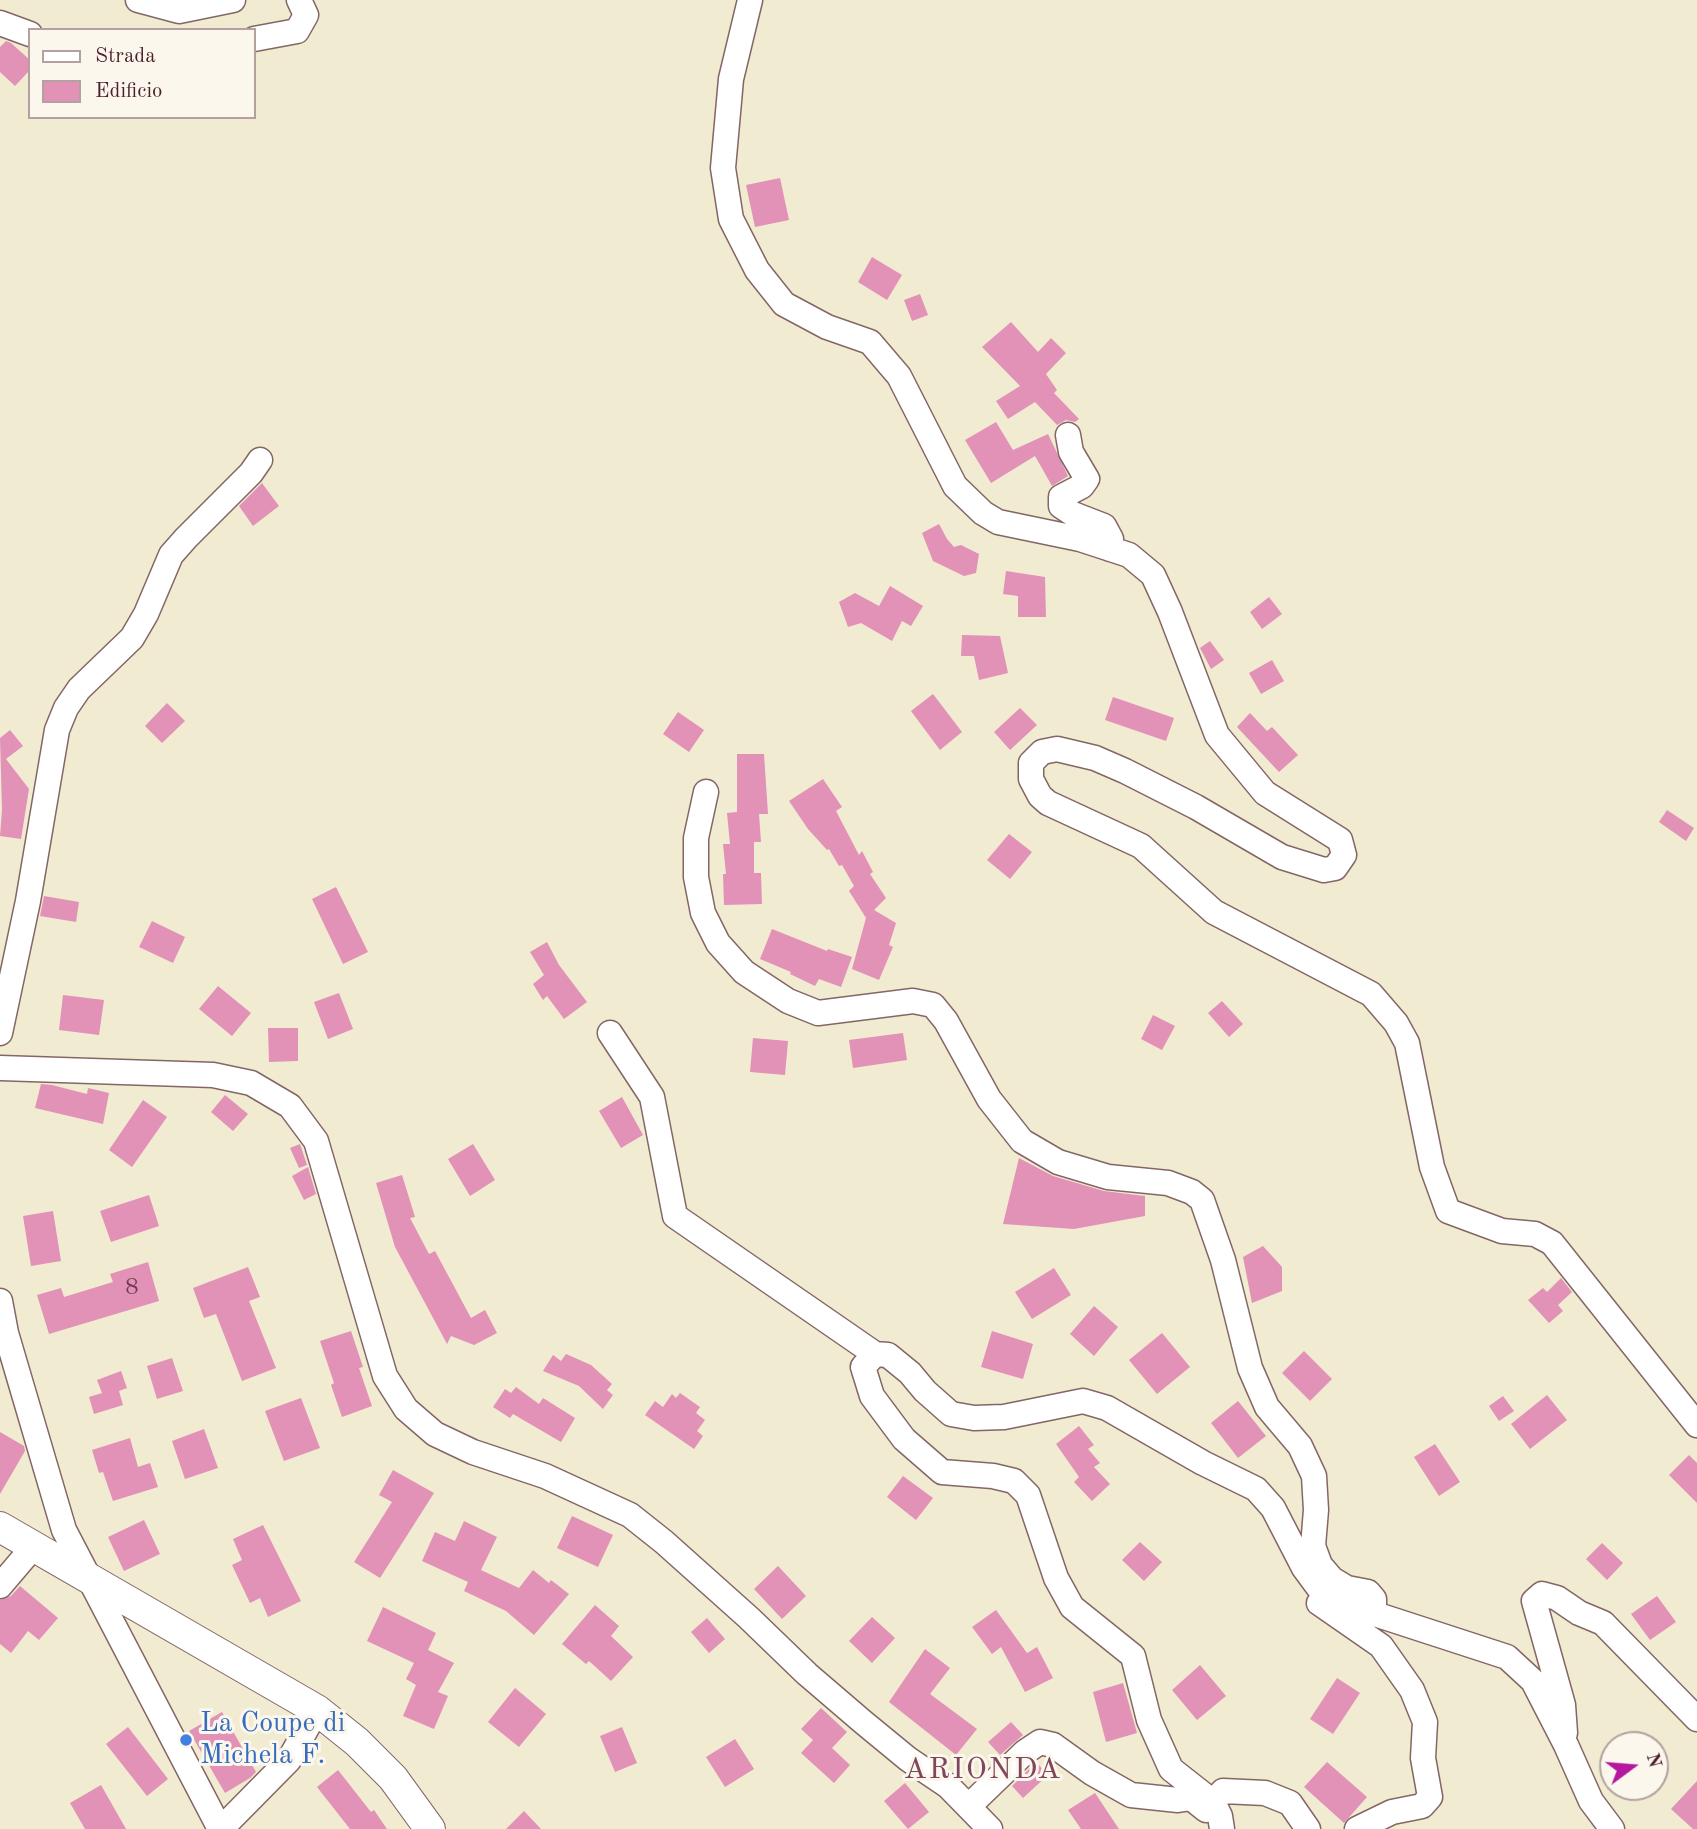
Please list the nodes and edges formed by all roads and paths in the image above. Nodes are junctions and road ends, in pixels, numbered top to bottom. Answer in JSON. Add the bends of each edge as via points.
{"nodes":[{"id":1,"x":138,"y":0,"type":"edge"},
{"id":2,"x":233,"y":0,"type":"edge"},
{"id":3,"x":299,"y":0,"type":"edge"},
{"id":4,"x":750,"y":0,"type":"edge"},
{"id":5,"x":0,"y":23,"type":"edge"},
{"id":6,"x":28,"y":33,"type":"edge"},
{"id":7,"x":256,"y":39,"type":"edge"},
{"id":8,"x":1068,"y":435,"type":"dead end"},
{"id":9,"x":260,"y":460,"type":"dead end"},
{"id":10,"x":1110,"y":549,"type":"junction"},
{"id":11,"x":706,"y":793,"type":"dead end"},
{"id":12,"x":0,"y":1033,"type":"edge"},
{"id":13,"x":610,"y":1033,"type":"dead end"},
{"id":14,"x":0,"y":1068,"type":"edge"},
{"id":15,"x":0,"y":1301,"type":"edge"},
{"id":16,"x":875,"y":1354,"type":"junction"},
{"id":17,"x":1697,"y":1426,"type":"edge"},
{"id":18,"x":0,"y":1527,"type":"edge"},
{"id":19,"x":34,"y":1546,"type":"junction"},
{"id":20,"x":1299,"y":1558,"type":"junction"},
{"id":21,"x":85,"y":1574,"type":"junction"},
{"id":22,"x":0,"y":1586,"type":"edge"},
{"id":23,"x":1374,"y":1612,"type":"junction"},
{"id":24,"x":317,"y":1710,"type":"junction"},
{"id":25,"x":1697,"y":1719,"type":"edge"},
{"id":26,"x":1566,"y":1745,"type":"junction"},
{"id":27,"x":1213,"y":1802,"type":"junction"},
{"id":28,"x":969,"y":1806,"type":"junction"},
{"id":29,"x":220,"y":1829,"type":"edge"},
{"id":30,"x":430,"y":1829,"type":"edge"},
{"id":31,"x":990,"y":1829,"type":"edge"},
{"id":32,"x":1222,"y":1829,"type":"edge"},
{"id":33,"x":1308,"y":1829,"type":"edge"},
{"id":34,"x":1357,"y":1829,"type":"edge"},
{"id":35,"x":1612,"y":1829,"type":"edge"}],
"edges":[{"from":1,"to":2,"type":"street","via":[[179,10]]},
{"from":3,"to":7,"type":"street","via":[[306,15],[297,31]]},
{"from":4,"to":10,"type":"street","via":[[731,79],[723,168],[731,219],[757,270],[784,304],[827,327],[870,342],[899,376],[955,486],[983,513],[998,522]]},
{"from":5,"to":6,"type":"street"},
{"from":8,"to":10,"type":"street","via":[[1071,452],[1087,479],[1061,498],[1061,506],[1104,526],[1111,538]]},
{"from":9,"to":12,"type":"street","via":[[172,555],[131,638],[79,688],[66,708],[57,730]]},
{"from":10,"to":17,"type":"street","via":[[1129,555],[1153,575],[1217,735],[1265,793],[1340,840],[1344,855],[1335,868],[1324,870],[1282,857],[1125,771],[1057,749],[1042,752],[1031,763],[1031,779],[1040,796],[1141,846],[1214,912],[1371,994],[1407,1043],[1432,1167],[1448,1210],[1502,1231],[1535,1234],[1552,1244]]},
{"from":11,"to":23,"type":"street","via":[[696,838],[696,877],[703,913],[718,943],[744,972],[788,1001],[818,1013],[913,1001],[933,1005],[989,1099],[1022,1141],[1058,1162],[1108,1177],[1168,1183],[1202,1200],[1223,1259],[1250,1368],[1268,1407],[1300,1446],[1314,1476],[1312,1546],[1332,1579],[1347,1588],[1368,1591],[1374,1599]]},
{"from":13,"to":16,"type":"street","via":[[652,1097],[675,1216]]},
{"from":14,"to":28,"type":"street","via":[[213,1075],[251,1083],[290,1106],[316,1141],[385,1376],[406,1409],[435,1434],[473,1452],[545,1476],[630,1515],[816,1682]]},
{"from":15,"to":21,"type":"street","via":[[55,1504]]},
{"from":16,"to":20,"type":"street","via":[[888,1355],[951,1414],[1004,1417],[1083,1401],[1107,1408],[1256,1489],[1273,1508]]},
{"from":16,"to":27,"type":"street","via":[[863,1367],[872,1396],[904,1439],[942,1472],[1014,1481],[1028,1495],[1056,1578],[1072,1607],[1133,1656],[1149,1720],[1171,1769]]},
{"from":18,"to":19,"type":"main road"},
{"from":19,"to":21,"type":"main road"},
{"from":19,"to":22,"type":"street"},
{"from":20,"to":23,"type":"street","via":[[1318,1587],[1340,1603]]},
{"from":20,"to":34,"type":"street","via":[[1295,1572],[1302,1588],[1381,1646],[1412,1690],[1424,1722],[1423,1758],[1430,1797],[1422,1806],[1392,1812]]},
{"from":21,"to":24,"type":"main road"},
{"from":21,"to":29,"type":"street"},
{"from":23,"to":26,"type":"street","via":[[1507,1657],[1533,1681]]},
{"from":24,"to":29,"type":"street","via":[[289,1760]]},
{"from":24,"to":30,"type":"main road","via":[[393,1778]]},
{"from":25,"to":26,"type":"street","via":[[1603,1623],[1542,1594],[1534,1601],[1563,1705]]},
{"from":26,"to":35,"type":"street","via":[[1591,1801]]},
{"from":27,"to":28,"type":"street","via":[[1206,1810],[1191,1798],[1131,1795],[1053,1745],[1040,1742]]},
{"from":27,"to":32,"type":"street"},
{"from":27,"to":33,"type":"street","via":[[1223,1791],[1265,1793],[1290,1803]]},
{"from":28,"to":31,"type":"street"}]}
